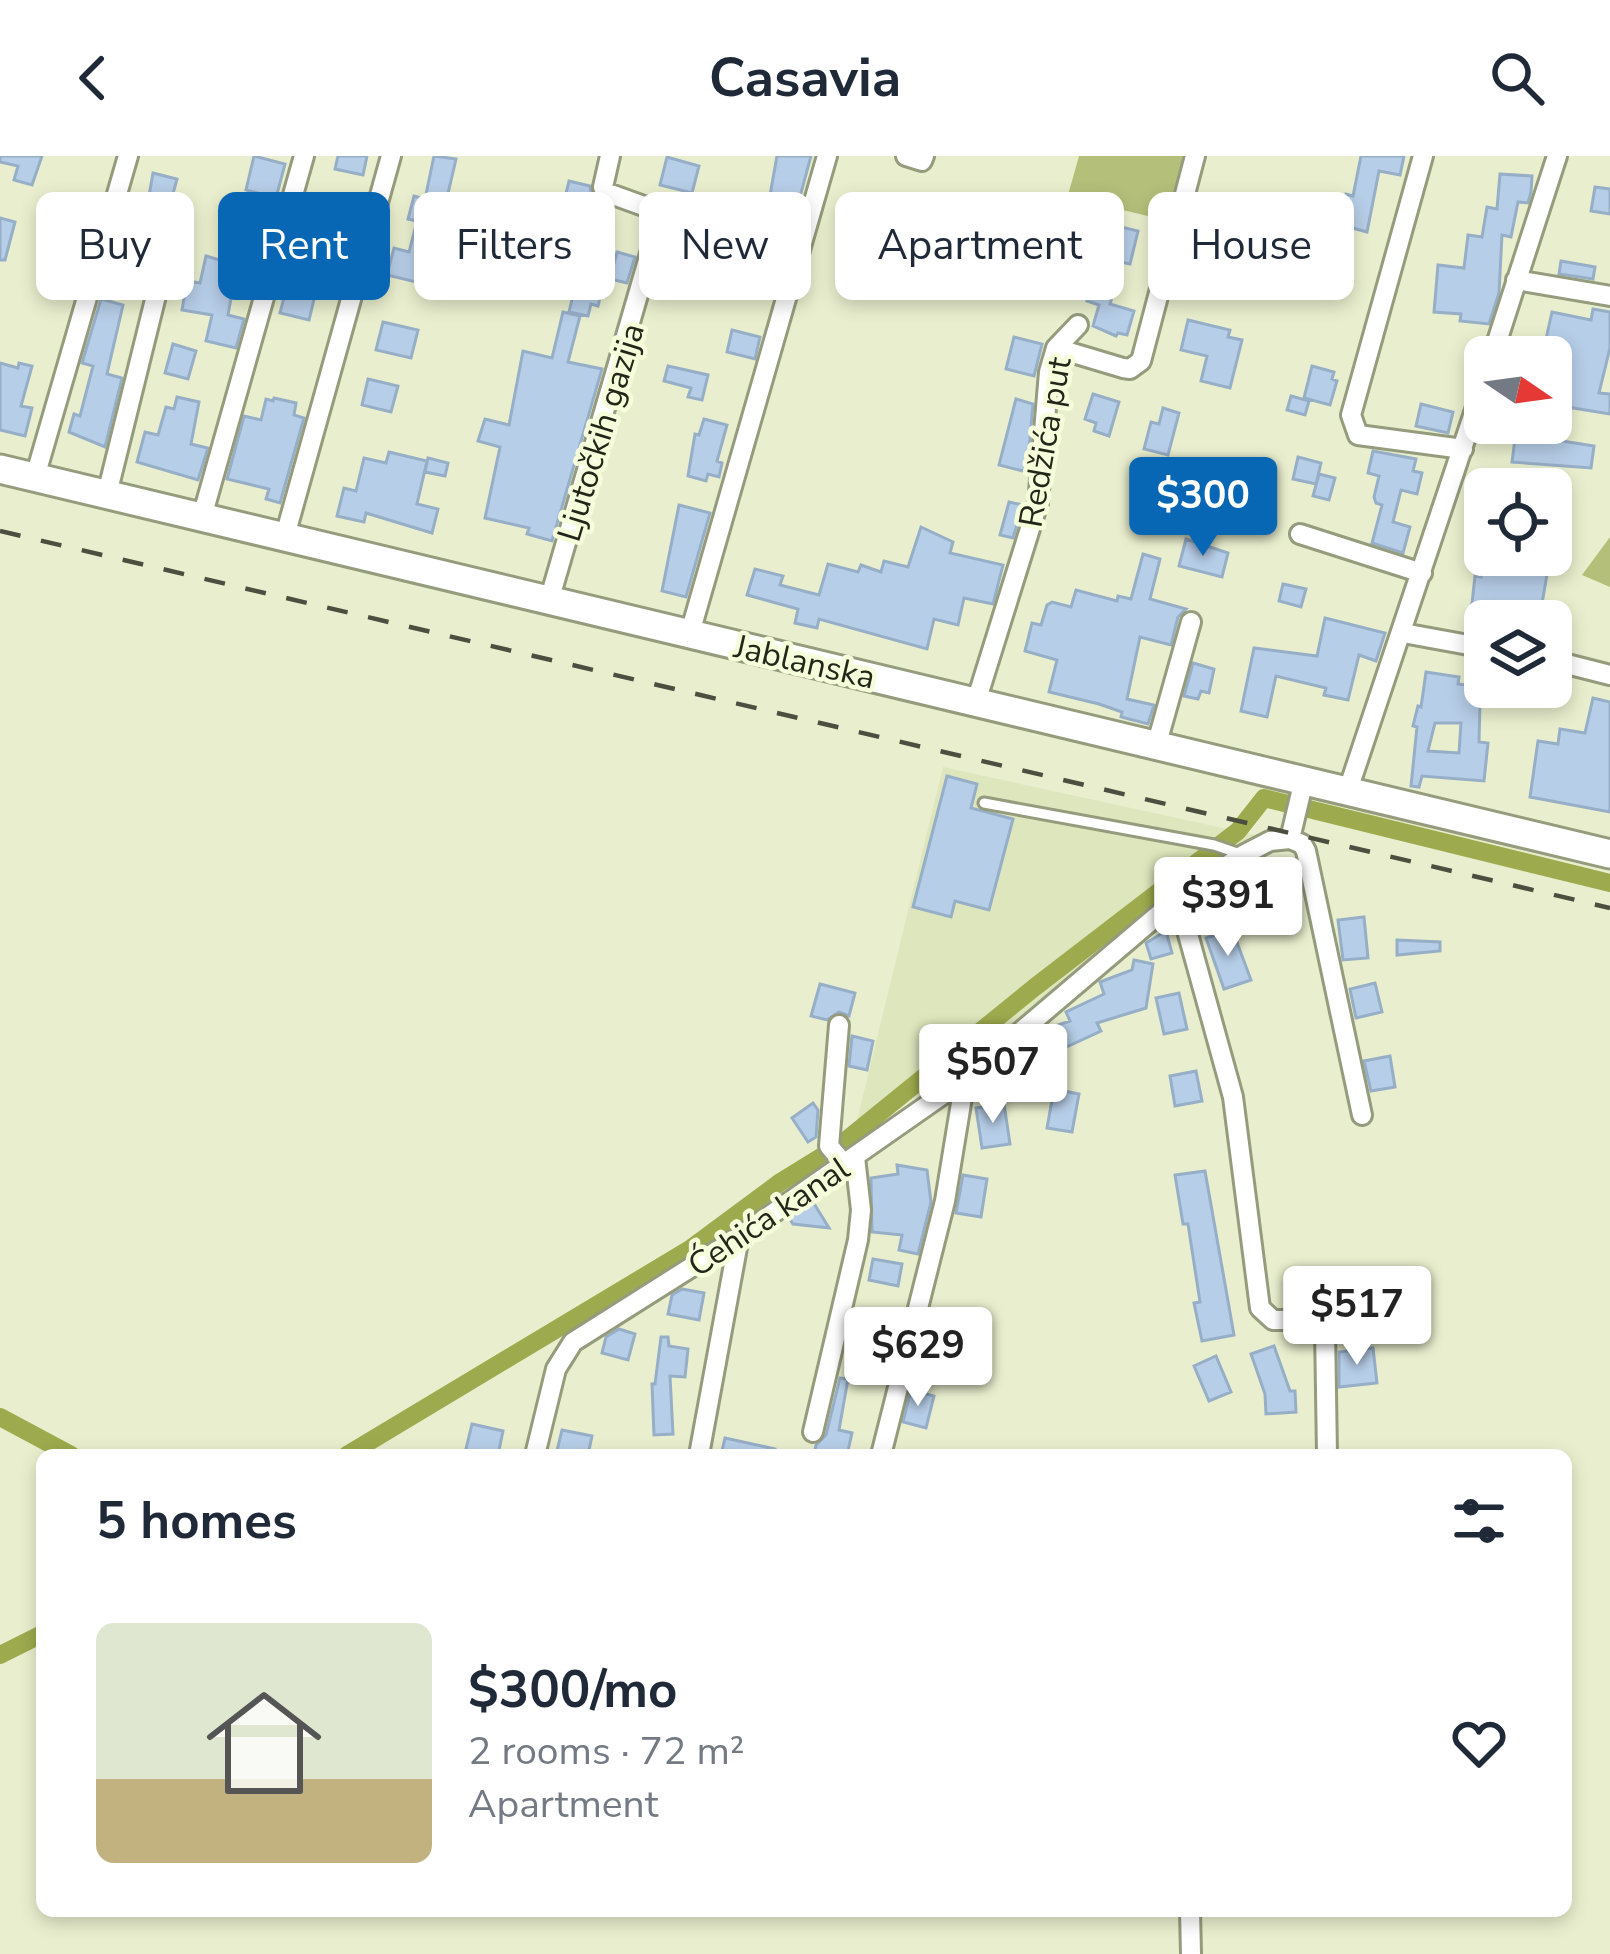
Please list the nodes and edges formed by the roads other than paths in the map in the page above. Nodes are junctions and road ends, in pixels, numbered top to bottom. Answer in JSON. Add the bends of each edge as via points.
{"nodes":[{"id":1,"x":128,"y":156,"type":"edge"},
{"id":2,"x":304,"y":156,"type":"edge"},
{"id":3,"x":392,"y":156,"type":"edge"},
{"id":4,"x":610,"y":156,"type":"edge"},
{"id":5,"x":827,"y":156,"type":"edge"},
{"id":6,"x":906,"y":156,"type":"edge"},
{"id":7,"x":924,"y":156,"type":"edge"},
{"id":8,"x":1195,"y":156,"type":"edge"},
{"id":9,"x":1423,"y":156,"type":"edge"},
{"id":10,"x":1557,"y":156,"type":"edge"},
{"id":11,"x":1516,"y":280,"type":"junction"},
{"id":12,"x":1610,"y":296,"type":"edge"},
{"id":13,"x":155,"y":300,"type":"edge"},
{"id":14,"x":1078,"y":325,"type":"dead end"},
{"id":15,"x":1499,"y":336,"type":"edge"},
{"id":16,"x":1056,"y":348,"type":"junction"},
{"id":17,"x":1465,"y":444,"type":"edge"},
{"id":18,"x":1463,"y":449,"type":"junction"},
{"id":19,"x":0,"y":469,"type":"edge"},
{"id":20,"x":35,"y":477,"type":"junction"},
{"id":21,"x":107,"y":494,"type":"junction"},
{"id":22,"x":202,"y":518,"type":"junction"},
{"id":23,"x":1300,"y":534,"type":"dead end"},
{"id":24,"x":285,"y":536,"type":"junction"},
{"id":25,"x":1422,"y":573,"type":"junction"},
{"id":26,"x":549,"y":601,"type":"junction"},
{"id":27,"x":1191,"y":622,"type":"dead end"},
{"id":28,"x":690,"y":633,"type":"junction"},
{"id":29,"x":1403,"y":633,"type":"junction"},
{"id":30,"x":1464,"y":644,"type":"edge"},
{"id":31,"x":1572,"y":665,"type":"edge"},
{"id":32,"x":1610,"y":675,"type":"edge"},
{"id":33,"x":976,"y":702,"type":"junction"},
{"id":34,"x":1156,"y":743,"type":"junction"},
{"id":35,"x":1303,"y":784,"type":"junction"},
{"id":36,"x":1348,"y":790,"type":"junction"},
{"id":37,"x":984,"y":803,"type":"dead end"},
{"id":38,"x":1292,"y":832,"type":"junction"},
{"id":39,"x":1236,"y":853,"type":"junction"},
{"id":40,"x":1610,"y":854,"type":"edge"},
{"id":41,"x":1178,"y":898,"type":"junction"},
{"id":42,"x":839,"y":1025,"type":"dead end"},
{"id":43,"x":964,"y":1079,"type":"junction"},
{"id":44,"x":1362,"y":1115,"type":"dead end"},
{"id":45,"x":842,"y":1156,"type":"junction"},
{"id":46,"x":739,"y":1238,"type":"junction"},
{"id":47,"x":812,"y":1432,"type":"dead end"},
{"id":48,"x":536,"y":1449,"type":"edge"},
{"id":49,"x":700,"y":1449,"type":"edge"},
{"id":50,"x":883,"y":1449,"type":"edge"},
{"id":51,"x":1327,"y":1449,"type":"edge"},
{"id":52,"x":1190,"y":1917,"type":"edge"},
{"id":53,"x":1191,"y":1954,"type":"edge"}],
"edges":[{"from":1,"to":20,"type":"street"},
{"from":2,"to":22,"type":"street"},
{"from":3,"to":24,"type":"street"},
{"from":4,"to":26,"type":"street","name":"Ljutočkih gazija","via":[[605,192],[652,208],[658,226]]},
{"from":5,"to":28,"type":"street"},
{"from":6,"to":7,"type":"street"},
{"from":8,"to":16,"type":"street","via":[[1141,362],[1123,368]]},
{"from":9,"to":18,"type":"street","via":[[1351,415],[1358,434]]},
{"from":10,"to":11,"type":"street"},
{"from":11,"to":12,"type":"street"},
{"from":11,"to":15,"type":"street"},
{"from":13,"to":21,"type":"street"},
{"from":14,"to":16,"type":"street","name":"Redžića put"},
{"from":16,"to":33,"type":"street","name":"Redžića put","via":[[1038,503]]},
{"from":17,"to":18,"type":"street"},
{"from":18,"to":25,"type":"street"},
{"from":19,"to":20,"type":"main road","name":"Jablanska"},
{"from":20,"to":21,"type":"main road","name":"Jablanska"},
{"from":21,"to":22,"type":"main road","name":"Jablanska"},
{"from":22,"to":24,"type":"main road","name":"Jablanska"},
{"from":23,"to":25,"type":"street"},
{"from":24,"to":26,"type":"main road","name":"Jablanska"},
{"from":25,"to":29,"type":"street"},
{"from":26,"to":28,"type":"main road","name":"Jablanska"},
{"from":27,"to":34,"type":"street"},
{"from":28,"to":33,"type":"main road","name":"Jablanska"},
{"from":29,"to":30,"type":"street"},
{"from":29,"to":36,"type":"street"},
{"from":31,"to":32,"type":"street"},
{"from":33,"to":34,"type":"main road","name":"Jablanska"},
{"from":34,"to":35,"type":"main road","name":"Jablanska"},
{"from":35,"to":36,"type":"main road","name":"Jablanska"},
{"from":35,"to":38,"type":"street"},
{"from":36,"to":40,"type":"main road","name":"Jablanska"},
{"from":37,"to":39,"type":"lane"},
{"from":38,"to":39,"type":"street","name":"Ćehića kanal"},
{"from":38,"to":44,"type":"street","via":[[1306,851]]},
{"from":39,"to":41,"type":"street","name":"Ćehića kanal"},
{"from":41,"to":43,"type":"street","name":"Ćehića kanal"},
{"from":41,"to":51,"type":"street","via":[[1233,1096],[1260,1308],[1273,1320],[1312,1320],[1324,1328]]},
{"from":42,"to":45,"type":"street"},
{"from":43,"to":45,"type":"street","name":"Ćehića kanal"},
{"from":43,"to":50,"type":"street","via":[[945,1201]]},
{"from":45,"to":46,"type":"street","name":"Ćehića kanal"},
{"from":45,"to":47,"type":"street","via":[[861,1210],[858,1240]]},
{"from":46,"to":48,"type":"street","name":"Ćehića kanal","via":[[573,1342],[556,1369]]},
{"from":46,"to":49,"type":"street"},
{"from":52,"to":53,"type":"street"}]}
